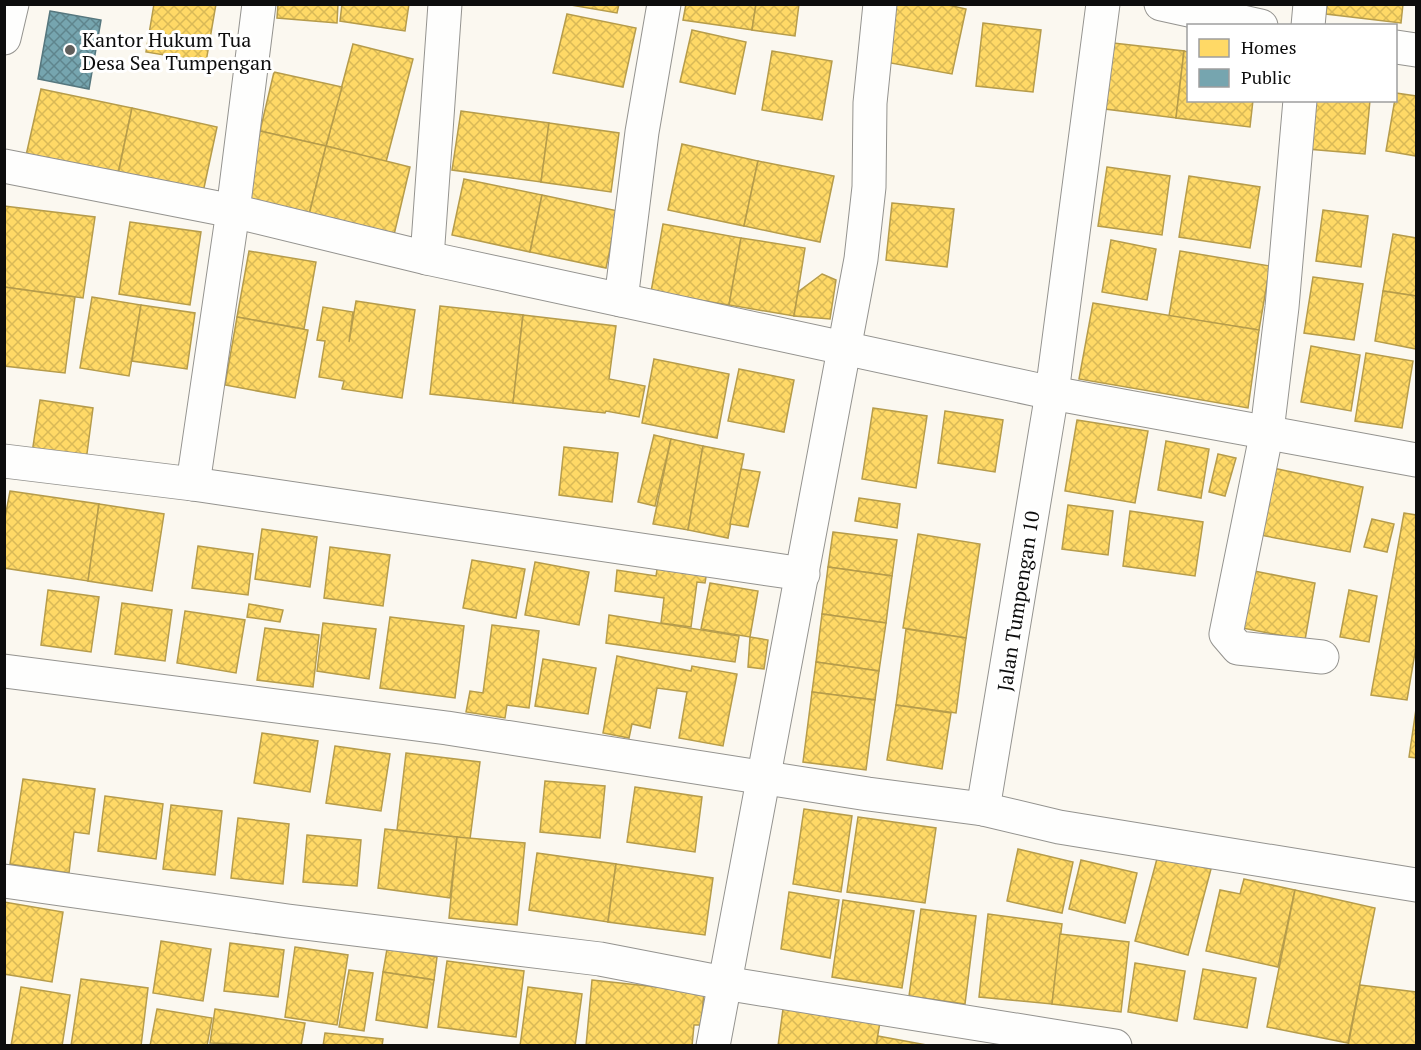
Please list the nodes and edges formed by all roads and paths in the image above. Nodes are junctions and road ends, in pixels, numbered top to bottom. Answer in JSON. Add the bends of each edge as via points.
{"nodes":[{"id":1,"x":12,"y":4,"type":"edge"},
{"id":2,"x":259,"y":4,"type":"edge"},
{"id":3,"x":446,"y":4,"type":"edge"},
{"id":4,"x":664,"y":4,"type":"edge"},
{"id":5,"x":880,"y":4,"type":"edge"},
{"id":6,"x":1103,"y":4,"type":"edge"},
{"id":7,"x":1161,"y":4,"type":"edge"},
{"id":8,"x":1310,"y":4,"type":"edge"},
{"id":9,"x":1253,"y":24,"type":"edge"},
{"id":10,"x":1308,"y":24,"type":"edge"},
{"id":11,"x":4,"y":38,"type":"edge"},
{"id":12,"x":1397,"y":47,"type":"edge"},
{"id":13,"x":1416,"y":50,"type":"edge"},
{"id":14,"x":1300,"y":102,"type":"edge"},
{"id":15,"x":4,"y":166,"type":"edge"},
{"id":16,"x":233,"y":211,"type":"junction"},
{"id":17,"x":427,"y":258,"type":"junction"},
{"id":18,"x":621,"y":300,"type":"junction"},
{"id":19,"x":845,"y":347,"type":"junction"},
{"id":20,"x":1052,"y":393,"type":"junction"},
{"id":21,"x":1267,"y":431,"type":"junction"},
{"id":22,"x":1416,"y":460,"type":"edge"},
{"id":23,"x":4,"y":461,"type":"edge"},
{"id":24,"x":193,"y":484,"type":"junction"},
{"id":25,"x":803,"y":574,"type":"junction"},
{"id":26,"x":1322,"y":657,"type":"dead end"},
{"id":27,"x":4,"y":671,"type":"edge"},
{"id":28,"x":764,"y":776,"type":"junction"},
{"id":29,"x":983,"y":809,"type":"junction"},
{"id":30,"x":4,"y":881,"type":"edge"},
{"id":31,"x":1416,"y":885,"type":"edge"},
{"id":32,"x":724,"y":983,"type":"junction"},
{"id":33,"x":713,"y":1046,"type":"edge"},
{"id":34,"x":1115,"y":1046,"type":"edge"}],
"edges":[{"from":1,"to":11,"type":"street"},
{"from":2,"to":16,"type":"street"},
{"from":3,"to":17,"type":"street"},
{"from":4,"to":18,"type":"street","via":[[642,132]]},
{"from":5,"to":19,"type":"street","via":[[870,103],[869,187]]},
{"from":6,"to":20,"type":"street","name":"Jalan Tumpengan 10"},
{"from":7,"to":9,"type":"street"},
{"from":8,"to":10,"type":"street"},
{"from":12,"to":13,"type":"street"},
{"from":14,"to":21,"type":"street"},
{"from":15,"to":16,"type":"street"},
{"from":16,"to":17,"type":"street"},
{"from":16,"to":24,"type":"street"},
{"from":17,"to":18,"type":"street"},
{"from":18,"to":19,"type":"street"},
{"from":19,"to":20,"type":"street"},
{"from":19,"to":25,"type":"street"},
{"from":20,"to":21,"type":"street"},
{"from":20,"to":29,"type":"street","name":"Jalan Tumpengan 10"},
{"from":21,"to":22,"type":"street"},
{"from":21,"to":26,"type":"street","via":[[1226,634],[1238,648]]},
{"from":23,"to":24,"type":"street"},
{"from":24,"to":25,"type":"street"},
{"from":25,"to":28,"type":"street"},
{"from":27,"to":28,"type":"street","via":[[447,728]]},
{"from":28,"to":29,"type":"street"},
{"from":28,"to":32,"type":"street"},
{"from":29,"to":31,"type":"street","via":[[1059,827]]},
{"from":30,"to":32,"type":"street","via":[[600,959]]},
{"from":32,"to":33,"type":"street"},
{"from":32,"to":34,"type":"street"}]}
